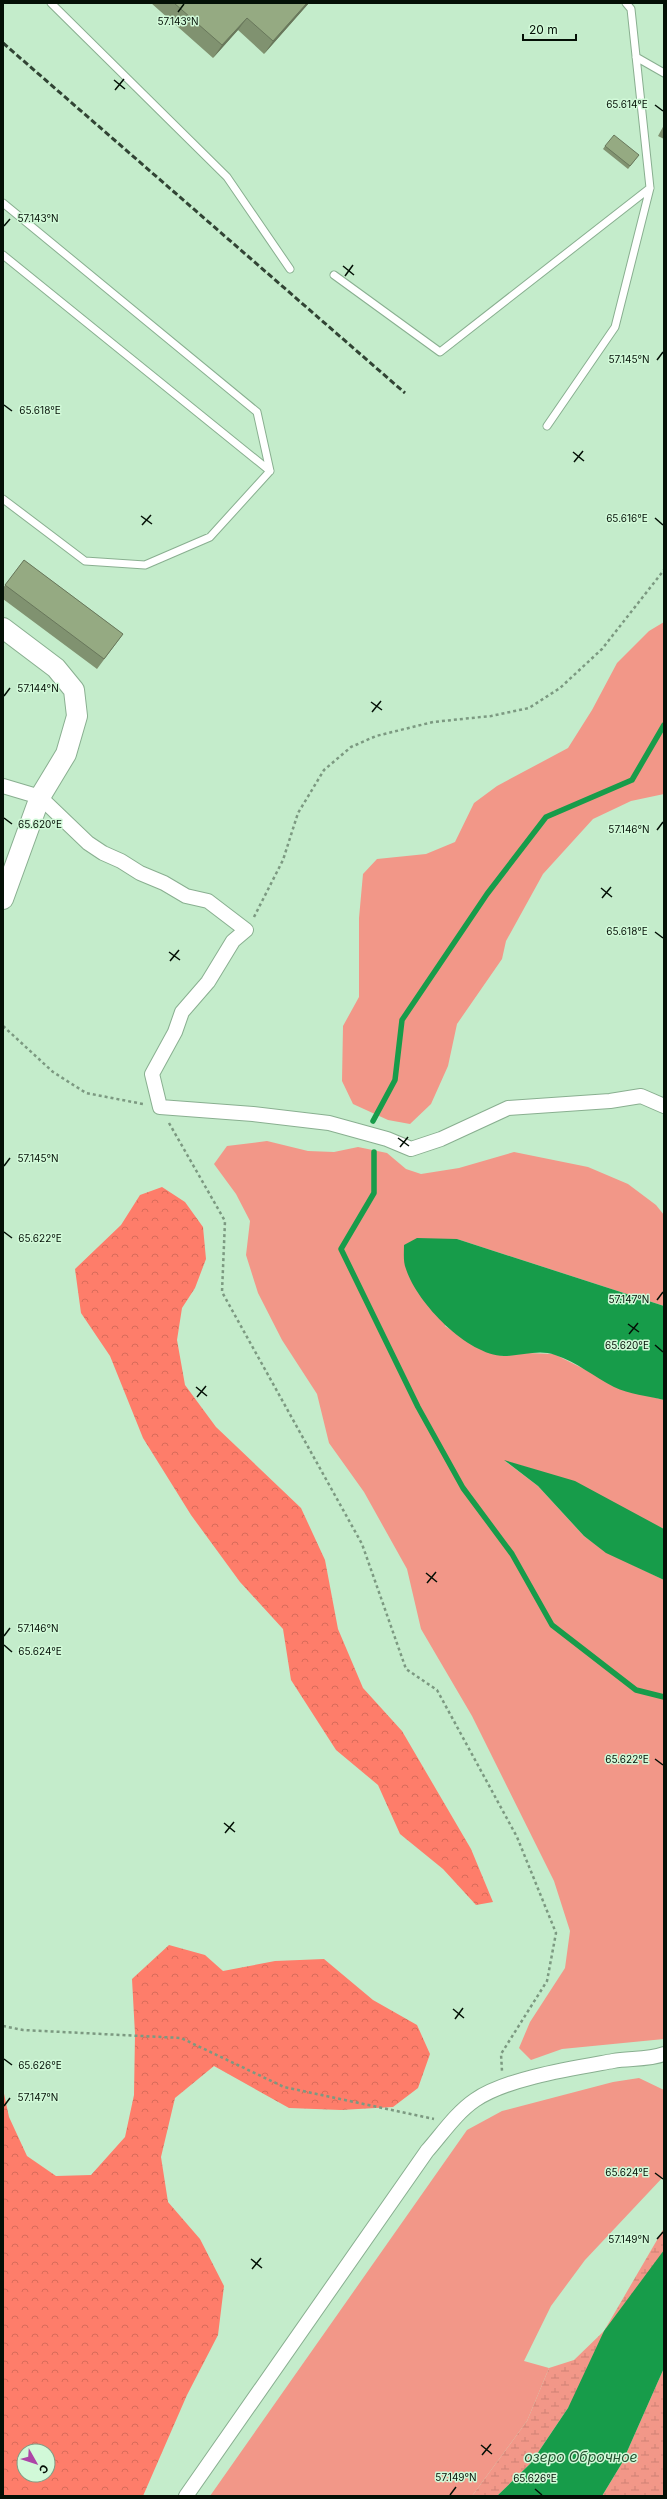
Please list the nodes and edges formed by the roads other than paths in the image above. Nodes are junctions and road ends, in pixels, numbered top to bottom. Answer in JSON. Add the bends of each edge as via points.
{"nodes":[{"id":1,"x":51,"y":3,"type":"edge"},
{"id":2,"x":631,"y":5,"type":"edge"},
{"id":3,"x":636,"y":57,"type":"junction"},
{"id":4,"x":664,"y":73,"type":"edge"},
{"id":5,"x":650,"y":188,"type":"junction"},
{"id":6,"x":3,"y":203,"type":"edge"},
{"id":7,"x":3,"y":255,"type":"edge"},
{"id":8,"x":290,"y":269,"type":"dead end"},
{"id":9,"x":334,"y":274,"type":"dead end"},
{"id":10,"x":547,"y":426,"type":"dead end"},
{"id":11,"x":270,"y":471,"type":"junction"},
{"id":12,"x":3,"y":499,"type":"edge"},
{"id":13,"x":3,"y":628,"type":"edge"},
{"id":14,"x":3,"y":786,"type":"edge"},
{"id":15,"x":40,"y":797,"type":"junction"},
{"id":16,"x":3,"y":899,"type":"edge"},
{"id":17,"x":664,"y":1106,"type":"edge"},
{"id":18,"x":664,"y":2054,"type":"edge"},
{"id":19,"x":186,"y":2496,"type":"edge"}],
"edges":[{"from":1,"to":8,"type":"lane","via":[[227,177]]},
{"from":2,"to":3,"type":"lane"},
{"from":3,"to":4,"type":"lane"},
{"from":3,"to":5,"type":"lane"},
{"from":5,"to":9,"type":"lane","via":[[440,352]]},
{"from":5,"to":10,"type":"lane","via":[[615,327]]},
{"from":6,"to":11,"type":"lane","via":[[257,412]]},
{"from":7,"to":11,"type":"lane"},
{"from":11,"to":12,"type":"lane","via":[[210,537],[145,565],[85,561]]},
{"from":13,"to":15,"type":"street","via":[[56,668],[74,690],[77,716],[66,754]]},
{"from":14,"to":15,"type":"street"},
{"from":15,"to":16,"type":"street"},
{"from":15,"to":17,"type":"street","via":[[88,843],[103,853],[186,896],[208,901],[246,930],[234,941],[208,982],[182,1012],[175,1032],[152,1074],[160,1107],[329,1123],[387,1139],[411,1149],[441,1139],[508,1108],[610,1101],[641,1096]]},
{"from":18,"to":19,"type":"street","via":[[542,2076],[503,2087],[475,2100],[451,2123],[428,2151]]}]}
